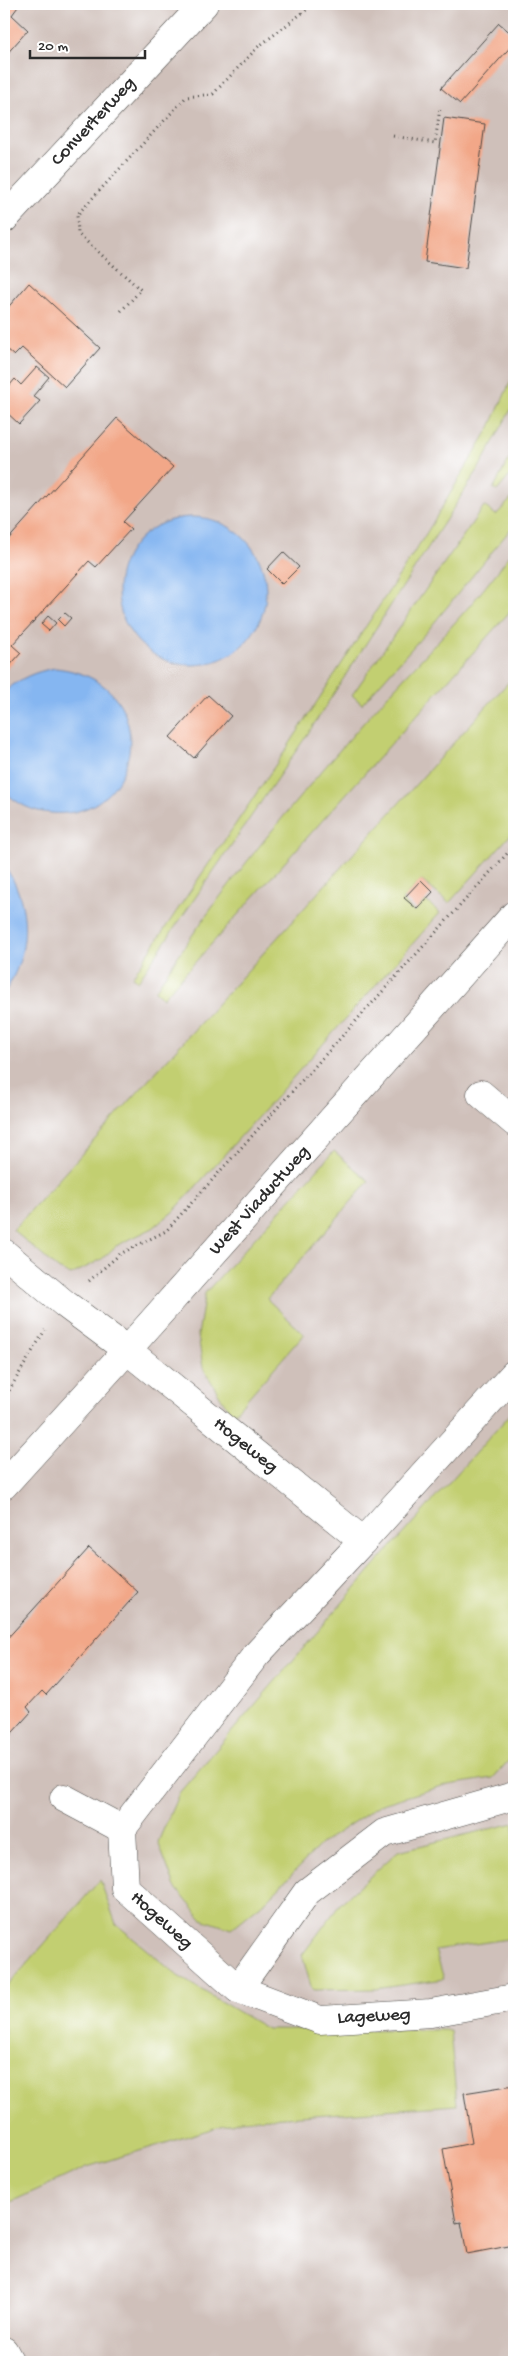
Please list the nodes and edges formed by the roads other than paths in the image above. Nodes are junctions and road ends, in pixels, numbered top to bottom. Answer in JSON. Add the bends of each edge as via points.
{"nodes":[{"id":1,"x":204,"y":4,"type":"edge"},
{"id":2,"x":4,"y":218,"type":"edge"},
{"id":3,"x":514,"y":915,"type":"edge"},
{"id":4,"x":481,"y":1094,"type":"dead end"},
{"id":5,"x":514,"y":1122,"type":"edge"},
{"id":6,"x":4,"y":1253,"type":"edge"},
{"id":7,"x":127,"y":1350,"type":"junction"},
{"id":8,"x":514,"y":1374,"type":"edge"},
{"id":9,"x":4,"y":1485,"type":"edge"},
{"id":10,"x":363,"y":1541,"type":"junction"},
{"id":11,"x":514,"y":1796,"type":"edge"},
{"id":12,"x":64,"y":1798,"type":"dead end"},
{"id":13,"x":122,"y":1829,"type":"junction"},
{"id":14,"x":238,"y":1989,"type":"junction"},
{"id":15,"x":514,"y":1998,"type":"edge"},
{"id":16,"x":4,"y":2352,"type":"edge"},
{"id":17,"x":10,"y":2362,"type":"edge"}],
"edges":[{"from":1,"to":2,"type":"street","name":"Converterweg"},
{"from":3,"to":7,"type":"street","name":"West Viaductweg"},
{"from":4,"to":5,"type":"street"},
{"from":6,"to":7,"type":"street","name":"Hogeweg"},
{"from":7,"to":9,"type":"street","name":"West Viaductweg"},
{"from":7,"to":10,"type":"street","name":"Hogeweg"},
{"from":8,"to":10,"type":"street"},
{"from":10,"to":13,"type":"street","via":[[256,1655]]},
{"from":11,"to":14,"type":"street","via":[[384,1833],[307,1892]]},
{"from":12,"to":13,"type":"street"},
{"from":13,"to":14,"type":"street","name":"Hogeweg","via":[[125,1888]]},
{"from":14,"to":15,"type":"street","name":"Lageweg","via":[[320,2020],[431,2013]]},
{"from":16,"to":17,"type":"street"}]}
